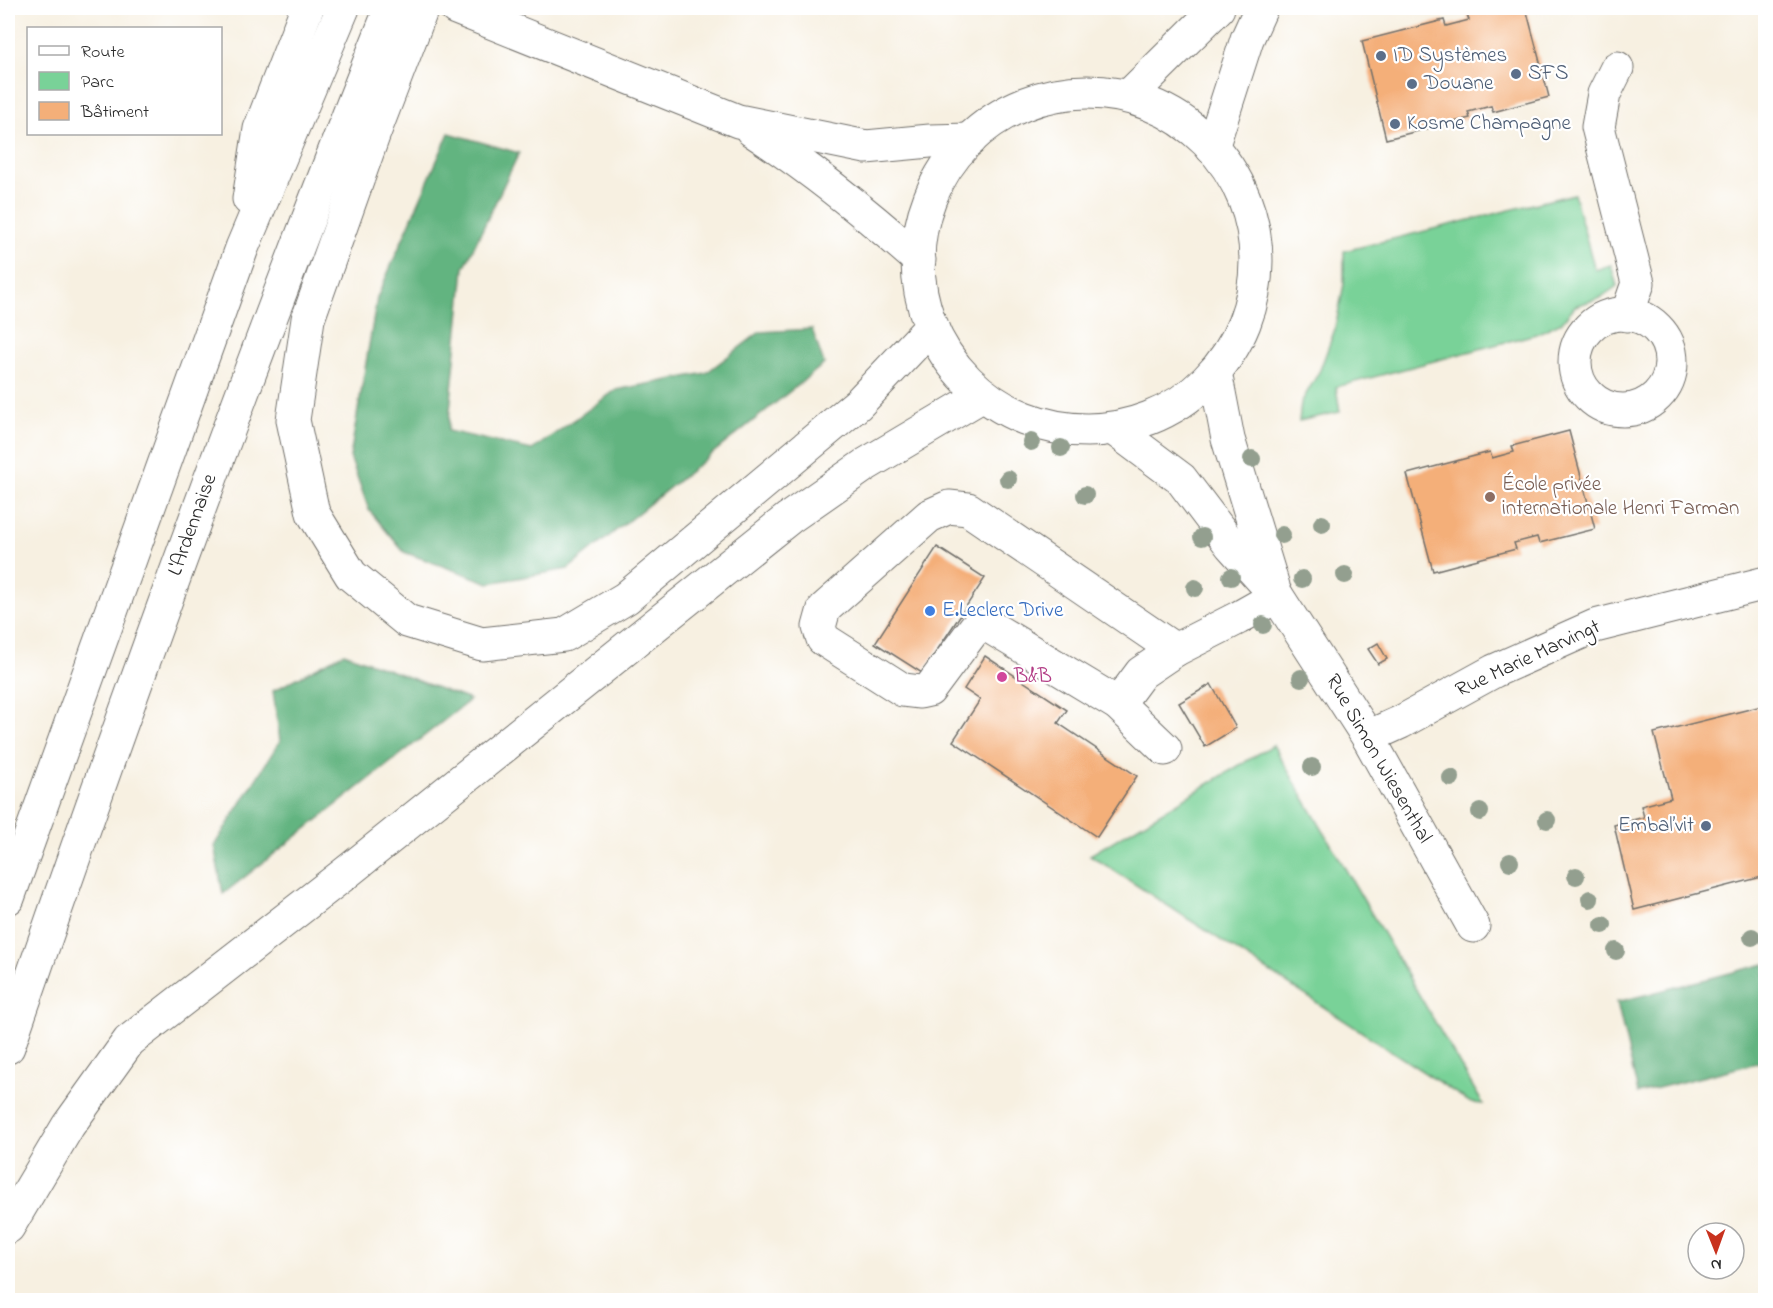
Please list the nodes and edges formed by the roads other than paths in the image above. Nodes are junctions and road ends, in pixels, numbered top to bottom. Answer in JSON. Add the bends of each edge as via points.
{"nodes":[{"id":1,"x":307,"y":8,"type":"edge"},
{"id":2,"x":343,"y":8,"type":"edge"},
{"id":3,"x":391,"y":8,"type":"edge"},
{"id":4,"x":422,"y":8,"type":"edge"},
{"id":5,"x":456,"y":8,"type":"edge"},
{"id":6,"x":1218,"y":8,"type":"edge"},
{"id":7,"x":1261,"y":8,"type":"edge"},
{"id":8,"x":1617,"y":68,"type":"dead end"},
{"id":9,"x":1130,"y":95,"type":"junction"},
{"id":10,"x":738,"y":121,"type":"junction"},
{"id":11,"x":970,"y":140,"type":"junction"},
{"id":12,"x":1212,"y":148,"type":"junction"},
{"id":13,"x":242,"y":248,"type":"junction"},
{"id":14,"x":919,"y":260,"type":"junction"},
{"id":15,"x":1627,"y":315,"type":"dead end"},
{"id":16,"x":932,"y":326,"type":"junction"},
{"id":17,"x":1215,"y":372,"type":"junction"},
{"id":18,"x":983,"y":395,"type":"junction"},
{"id":19,"x":1114,"y":429,"type":"junction"},
{"id":20,"x":1766,"y":583,"type":"edge"},
{"id":21,"x":1277,"y":596,"type":"junction"},
{"id":22,"x":1175,"y":650,"type":"junction"},
{"id":23,"x":1118,"y":704,"type":"junction"},
{"id":24,"x":1368,"y":737,"type":"junction"},
{"id":25,"x":1165,"y":749,"type":"dead end"},
{"id":26,"x":8,"y":898,"type":"edge"},
{"id":27,"x":1473,"y":926,"type":"dead end"},
{"id":28,"x":8,"y":1047,"type":"edge"},
{"id":29,"x":8,"y":1227,"type":"edge"}],
"edges":[{"from":1,"to":13,"type":"main road","via":[[261,129]]},
{"from":2,"to":13,"type":"main road"},
{"from":3,"to":28,"type":"main road","name":"L'Ardennaise","via":[[230,423]]},
{"from":4,"to":16,"type":"main road","via":[[308,319],[293,420],[313,513],[351,575],[407,621],[482,644],[564,635],[626,598],[858,404]]},
{"from":5,"to":10,"type":"main road"},
{"from":6,"to":9,"type":"main road"},
{"from":7,"to":12,"type":"main road"},
{"from":8,"to":15,"type":"main road","via":[[1604,94],[1598,127],[1638,283]]},
{"from":9,"to":11,"type":"main road","via":[[1064,94],[1000,114]]},
{"from":9,"to":12,"type":"main road","via":[[1192,126]]},
{"from":10,"to":11,"type":"main road","via":[[866,147]]},
{"from":10,"to":14,"type":"main road","via":[[803,164]]},
{"from":11,"to":14,"type":"main road","via":[[950,159],[921,218]]},
{"from":12,"to":17,"type":"main road","via":[[1234,174],[1255,237],[1253,303],[1224,363]]},
{"from":13,"to":26,"type":"main road"},
{"from":14,"to":16,"type":"main road","via":[[918,287]]},
{"from":16,"to":18,"type":"main road","via":[[940,348]]},
{"from":17,"to":19,"type":"main road","via":[[1174,408]]},
{"from":17,"to":21,"type":"main road","name":"Rue Simon Wiesenthal","via":[[1228,439]]},
{"from":18,"to":19,"type":"main road","via":[[1045,426]]},
{"from":18,"to":29,"type":"main road","via":[[865,465],[789,518],[129,1041],[68,1126]]},
{"from":19,"to":21,"type":"main road","name":"Rue Simon Wiesenthal","via":[[1180,478],[1231,545]]},
{"from":20,"to":24,"type":"main road","name":"Rue Marie Marvingt","via":[[1595,626],[1494,671]]},
{"from":21,"to":22,"type":"main road"},
{"from":21,"to":24,"type":"main road","name":"Rue Simon Wiesenthal"},
{"from":22,"to":23,"type":"main road","via":[[1142,674]]},
{"from":22,"to":23,"type":"main road","via":[[968,509],[949,507],[929,516],[824,609],[819,627],[823,639],[903,690],[929,690],[975,628],[987,625]]},
{"from":23,"to":25,"type":"main road"},
{"from":24,"to":27,"type":"main road","name":"Rue Simon Wiesenthal"}]}
